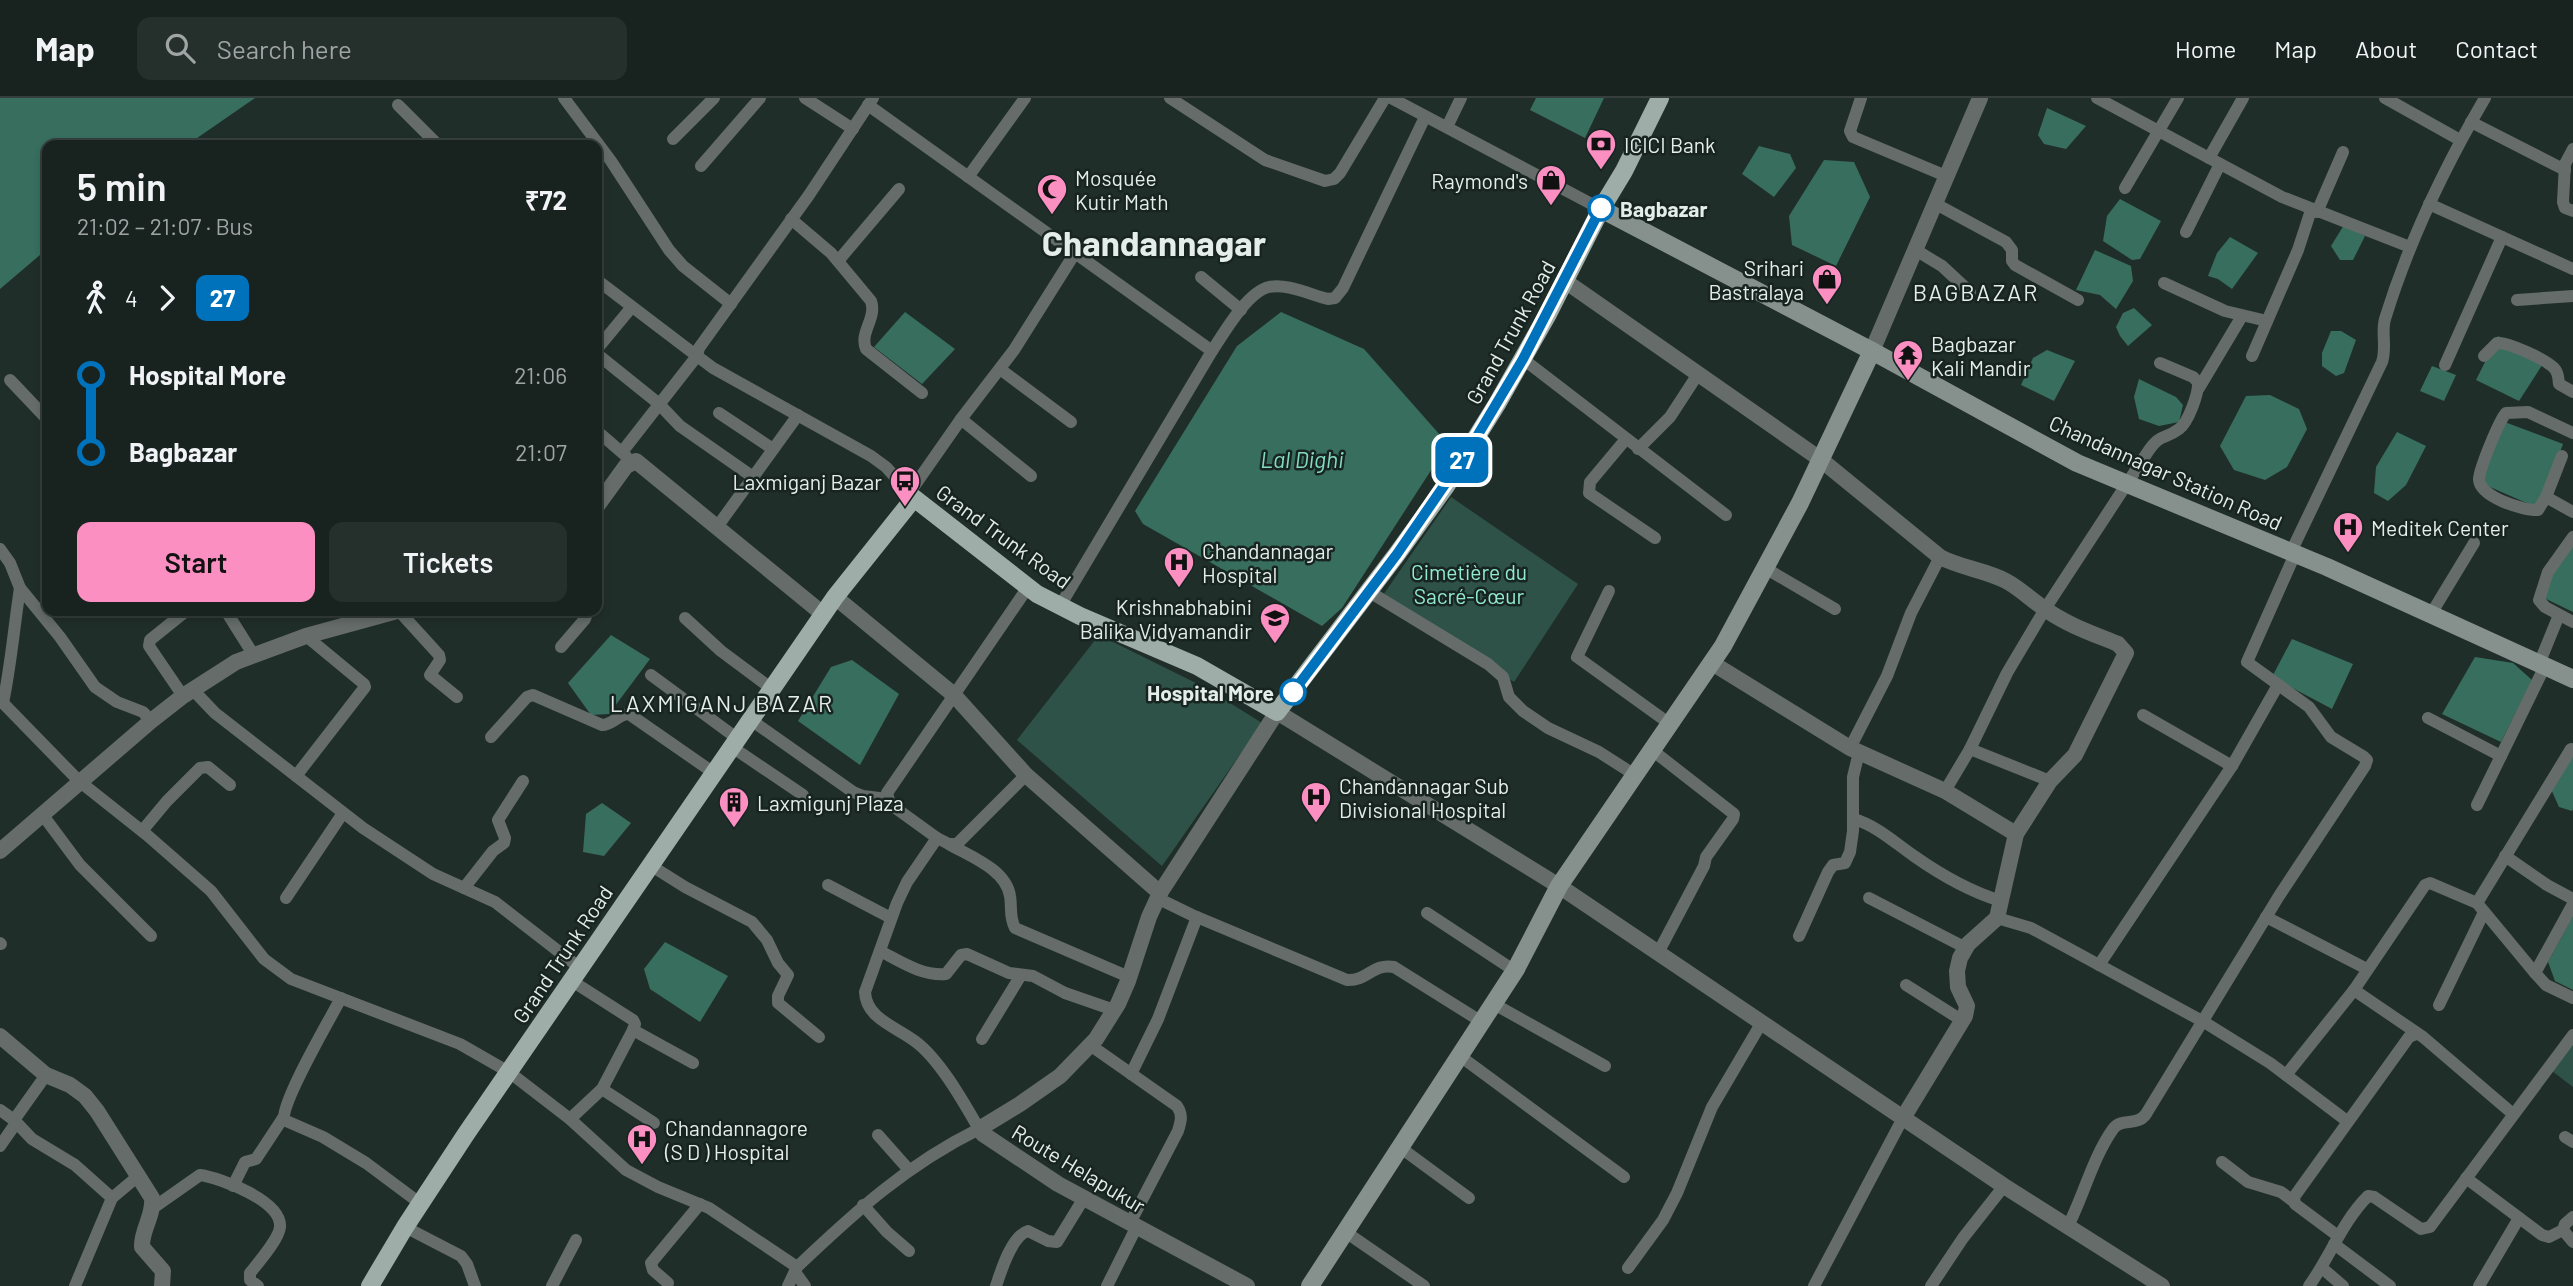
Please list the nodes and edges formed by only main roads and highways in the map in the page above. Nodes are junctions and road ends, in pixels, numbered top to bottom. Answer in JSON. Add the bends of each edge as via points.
{"nodes":[{"id":1,"x":1660,"y":98,"type":"edge"},
{"id":2,"x":1601,"y":208,"type":"junction"},
{"id":3,"x":1872,"y":351,"type":"junction"},
{"id":4,"x":2573,"y":679,"type":"edge"},
{"id":5,"x":370,"y":1286,"type":"edge"},
{"id":6,"x":1310,"y":1286,"type":"edge"}],
"edges":[{"from":1,"to":2,"type":"main road","name":"Grand Trunk Road"},
{"from":2,"to":3,"type":"main road","name":"Chandannagar Station Road"},
{"from":2,"to":5,"type":"main road","name":"Grand Trunk Road","via":[[1523,359],[1446,486],[1277,712],[1174,655],[1060,606],[1028,587],[912,495],[835,597],[650,865],[405,1227]]},
{"from":3,"to":4,"type":"main road","name":"Chandannagar Station Road","via":[[2077,463],[2293,553]]},
{"from":3,"to":6,"type":"main road","via":[[1800,503],[1712,663],[1559,886],[1515,971]]}]}
